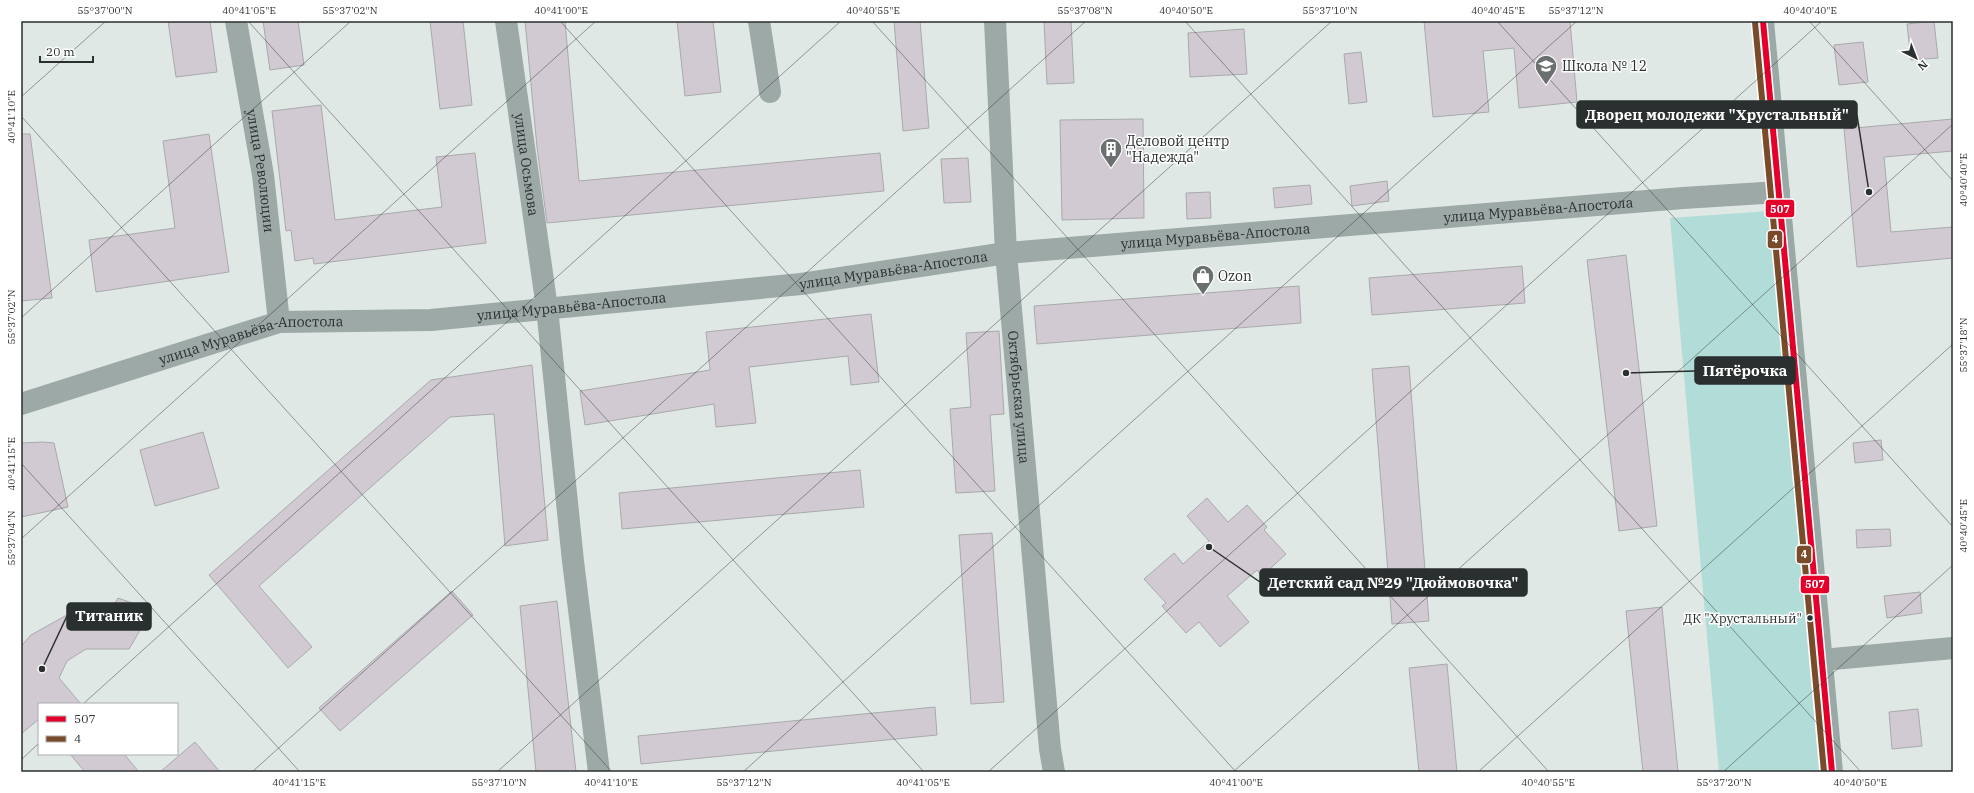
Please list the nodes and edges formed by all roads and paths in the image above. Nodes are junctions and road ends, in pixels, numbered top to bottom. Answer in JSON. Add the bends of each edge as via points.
{"nodes":[{"id":1,"x":236,"y":21,"type":"edge"},
{"id":2,"x":506,"y":21,"type":"edge"},
{"id":3,"x":759,"y":21,"type":"edge"},
{"id":4,"x":995,"y":21,"type":"edge"},
{"id":5,"x":1763,"y":21,"type":"edge"},
{"id":6,"x":770,"y":92,"type":"dead end"},
{"id":7,"x":1778,"y":192,"type":"junction"},
{"id":8,"x":1006,"y":253,"type":"junction"},
{"id":9,"x":547,"y":308,"type":"junction"},
{"id":10,"x":279,"y":322,"type":"junction"},
{"id":11,"x":21,"y":404,"type":"edge"},
{"id":12,"x":1953,"y":648,"type":"edge"},
{"id":13,"x":1822,"y":660,"type":"junction"},
{"id":14,"x":599,"y":772,"type":"edge"},
{"id":15,"x":1054,"y":772,"type":"edge"},
{"id":16,"x":1832,"y":772,"type":"edge"}],
"edges":[{"from":1,"to":10,"type":"street","name":"улица Революции","via":[[263,176]]},
{"from":2,"to":9,"type":"street","name":"улица Осьмова"},
{"from":3,"to":6,"type":"street"},
{"from":4,"to":8,"type":"street","name":"Октябрьская улица"},
{"from":5,"to":7,"type":"main road"},
{"from":7,"to":8,"type":"street","name":"улица Муравьёва-Апостола"},
{"from":7,"to":13,"type":"main road"},
{"from":8,"to":9,"type":"street","name":"улица Муравьёва-Апостола","via":[[801,284]]},
{"from":8,"to":15,"type":"street","name":"Октябрьская улица"},
{"from":9,"to":10,"type":"street","name":"улица Муравьёва-Апостола","via":[[431,320]]},
{"from":9,"to":14,"type":"street","name":"улица Осьмова","via":[[573,561]]},
{"from":10,"to":11,"type":"street","name":"улица Муравьёва-Апостола"},
{"from":12,"to":13,"type":"street"},
{"from":13,"to":16,"type":"main road"}]}
